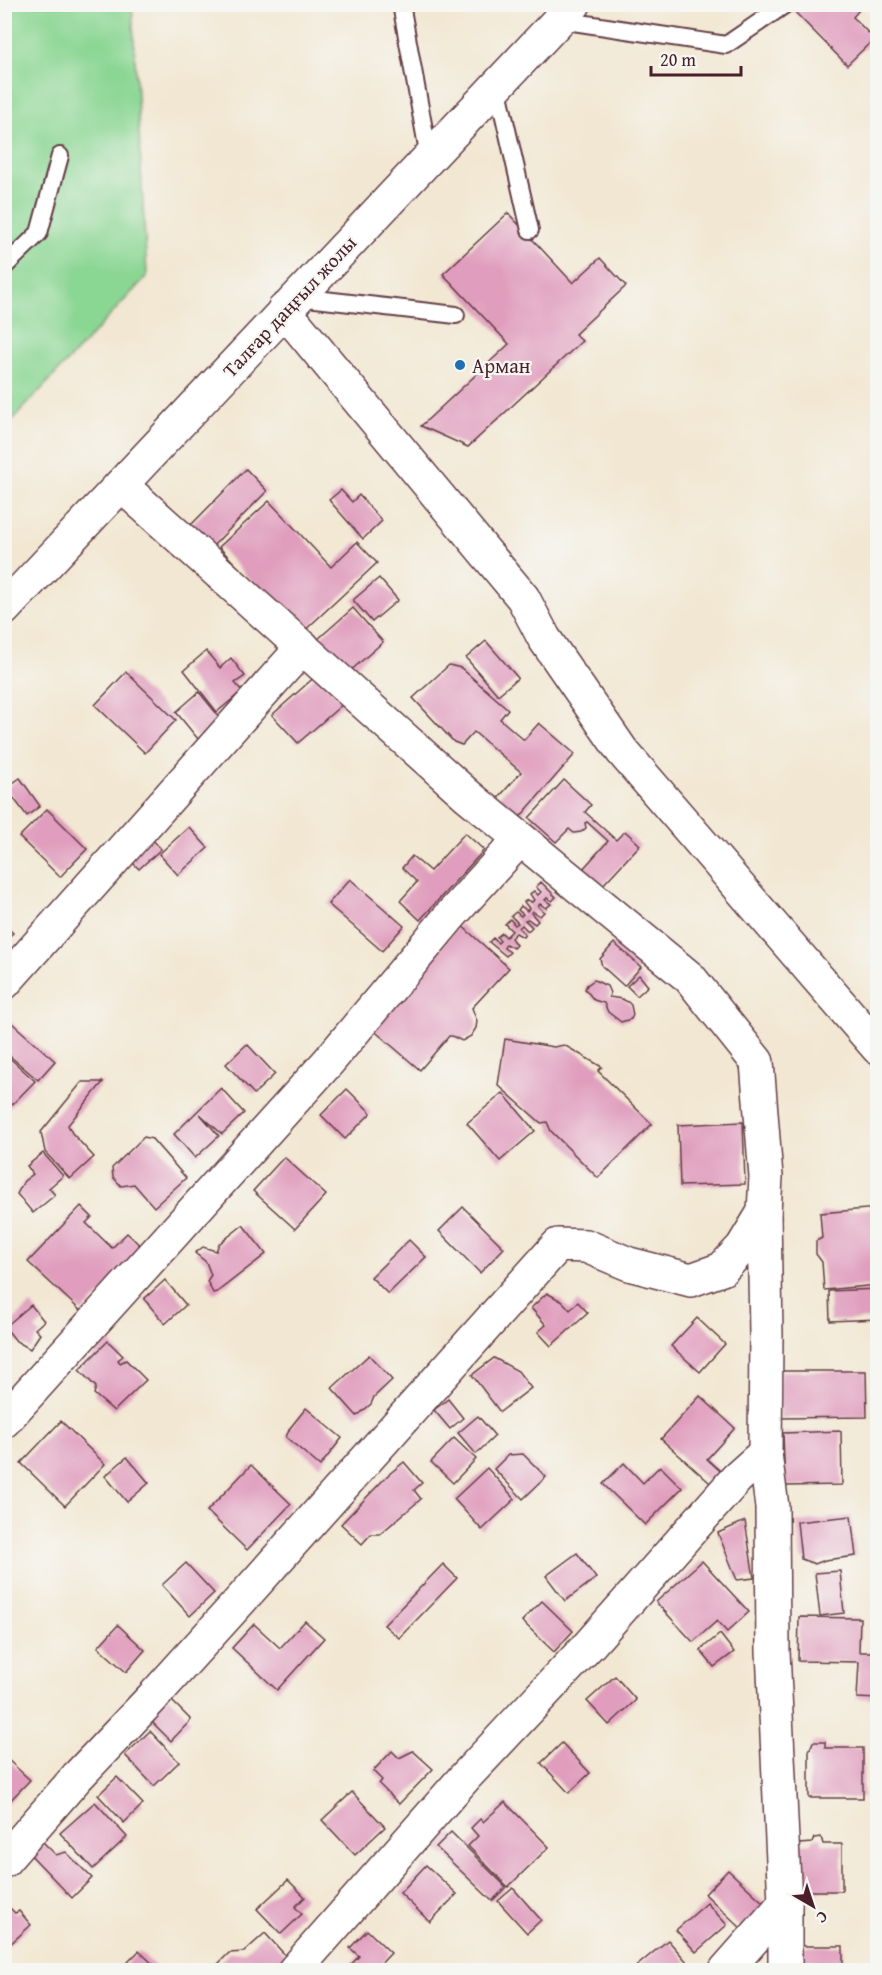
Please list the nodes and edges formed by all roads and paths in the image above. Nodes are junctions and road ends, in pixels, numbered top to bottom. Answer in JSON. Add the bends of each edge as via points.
{"nodes":[{"id":1,"x":401,"y":4,"type":"edge"},
{"id":2,"x":786,"y":4,"type":"edge"},
{"id":3,"x":567,"y":12,"type":"edge"},
{"id":4,"x":497,"y":86,"type":"junction"},
{"id":5,"x":60,"y":156,"type":"dead end"},
{"id":6,"x":429,"y":157,"type":"junction"},
{"id":7,"x":530,"y":230,"type":"dead end"},
{"id":8,"x":4,"y":267,"type":"edge"},
{"id":9,"x":297,"y":297,"type":"junction"},
{"id":10,"x":456,"y":315,"type":"dead end"},
{"id":11,"x":121,"y":485,"type":"junction"},
{"id":12,"x":4,"y":609,"type":"edge"},
{"id":13,"x":303,"y":647,"type":"junction"},
{"id":14,"x":520,"y":839,"type":"junction"},
{"id":15,"x":4,"y":983,"type":"edge"},
{"id":16,"x":878,"y":1048,"type":"edge"},
{"id":17,"x":764,"y":1212,"type":"junction"},
{"id":18,"x":4,"y":1420,"type":"edge"},
{"id":19,"x":765,"y":1453,"type":"junction"},
{"id":20,"x":4,"y":1861,"type":"edge"},
{"id":21,"x":785,"y":1903,"type":"junction"},
{"id":22,"x":295,"y":1971,"type":"edge"},
{"id":23,"x":726,"y":1971,"type":"edge"},
{"id":24,"x":784,"y":1971,"type":"edge"}],
"edges":[{"from":1,"to":6,"type":"lane"},
{"from":2,"to":3,"type":"lane","via":[[726,45]]},
{"from":3,"to":4,"type":"street","name":"Талғар даңғыл жолы"},
{"from":4,"to":6,"type":"street","name":"Талғар даңғыл жолы"},
{"from":4,"to":7,"type":"lane"},
{"from":5,"to":8,"type":"lane","via":[[39,233]]},
{"from":6,"to":9,"type":"street","name":"Талғар даңғыл жолы"},
{"from":9,"to":10,"type":"lane"},
{"from":9,"to":11,"type":"street","name":"Талғар даңғыл жолы"},
{"from":9,"to":16,"type":"street","via":[[523,598],[544,638],[622,751]]},
{"from":11,"to":12,"type":"street","name":"Талғар даңғыл жолы"},
{"from":11,"to":13,"type":"street"},
{"from":13,"to":14,"type":"street"},
{"from":13,"to":15,"type":"street"},
{"from":14,"to":17,"type":"street","via":[[690,978],[757,1062],[766,1177]]},
{"from":14,"to":18,"type":"street","via":[[329,1061]]},
{"from":17,"to":19,"type":"street"},
{"from":17,"to":20,"type":"street","via":[[742,1248],[722,1269],[691,1280],[629,1264],[586,1246],[558,1245]]},
{"from":19,"to":21,"type":"street","via":[[772,1507],[772,1651]]},
{"from":19,"to":22,"type":"street","via":[[737,1478]]},
{"from":21,"to":23,"type":"street"},
{"from":21,"to":24,"type":"street"}]}
